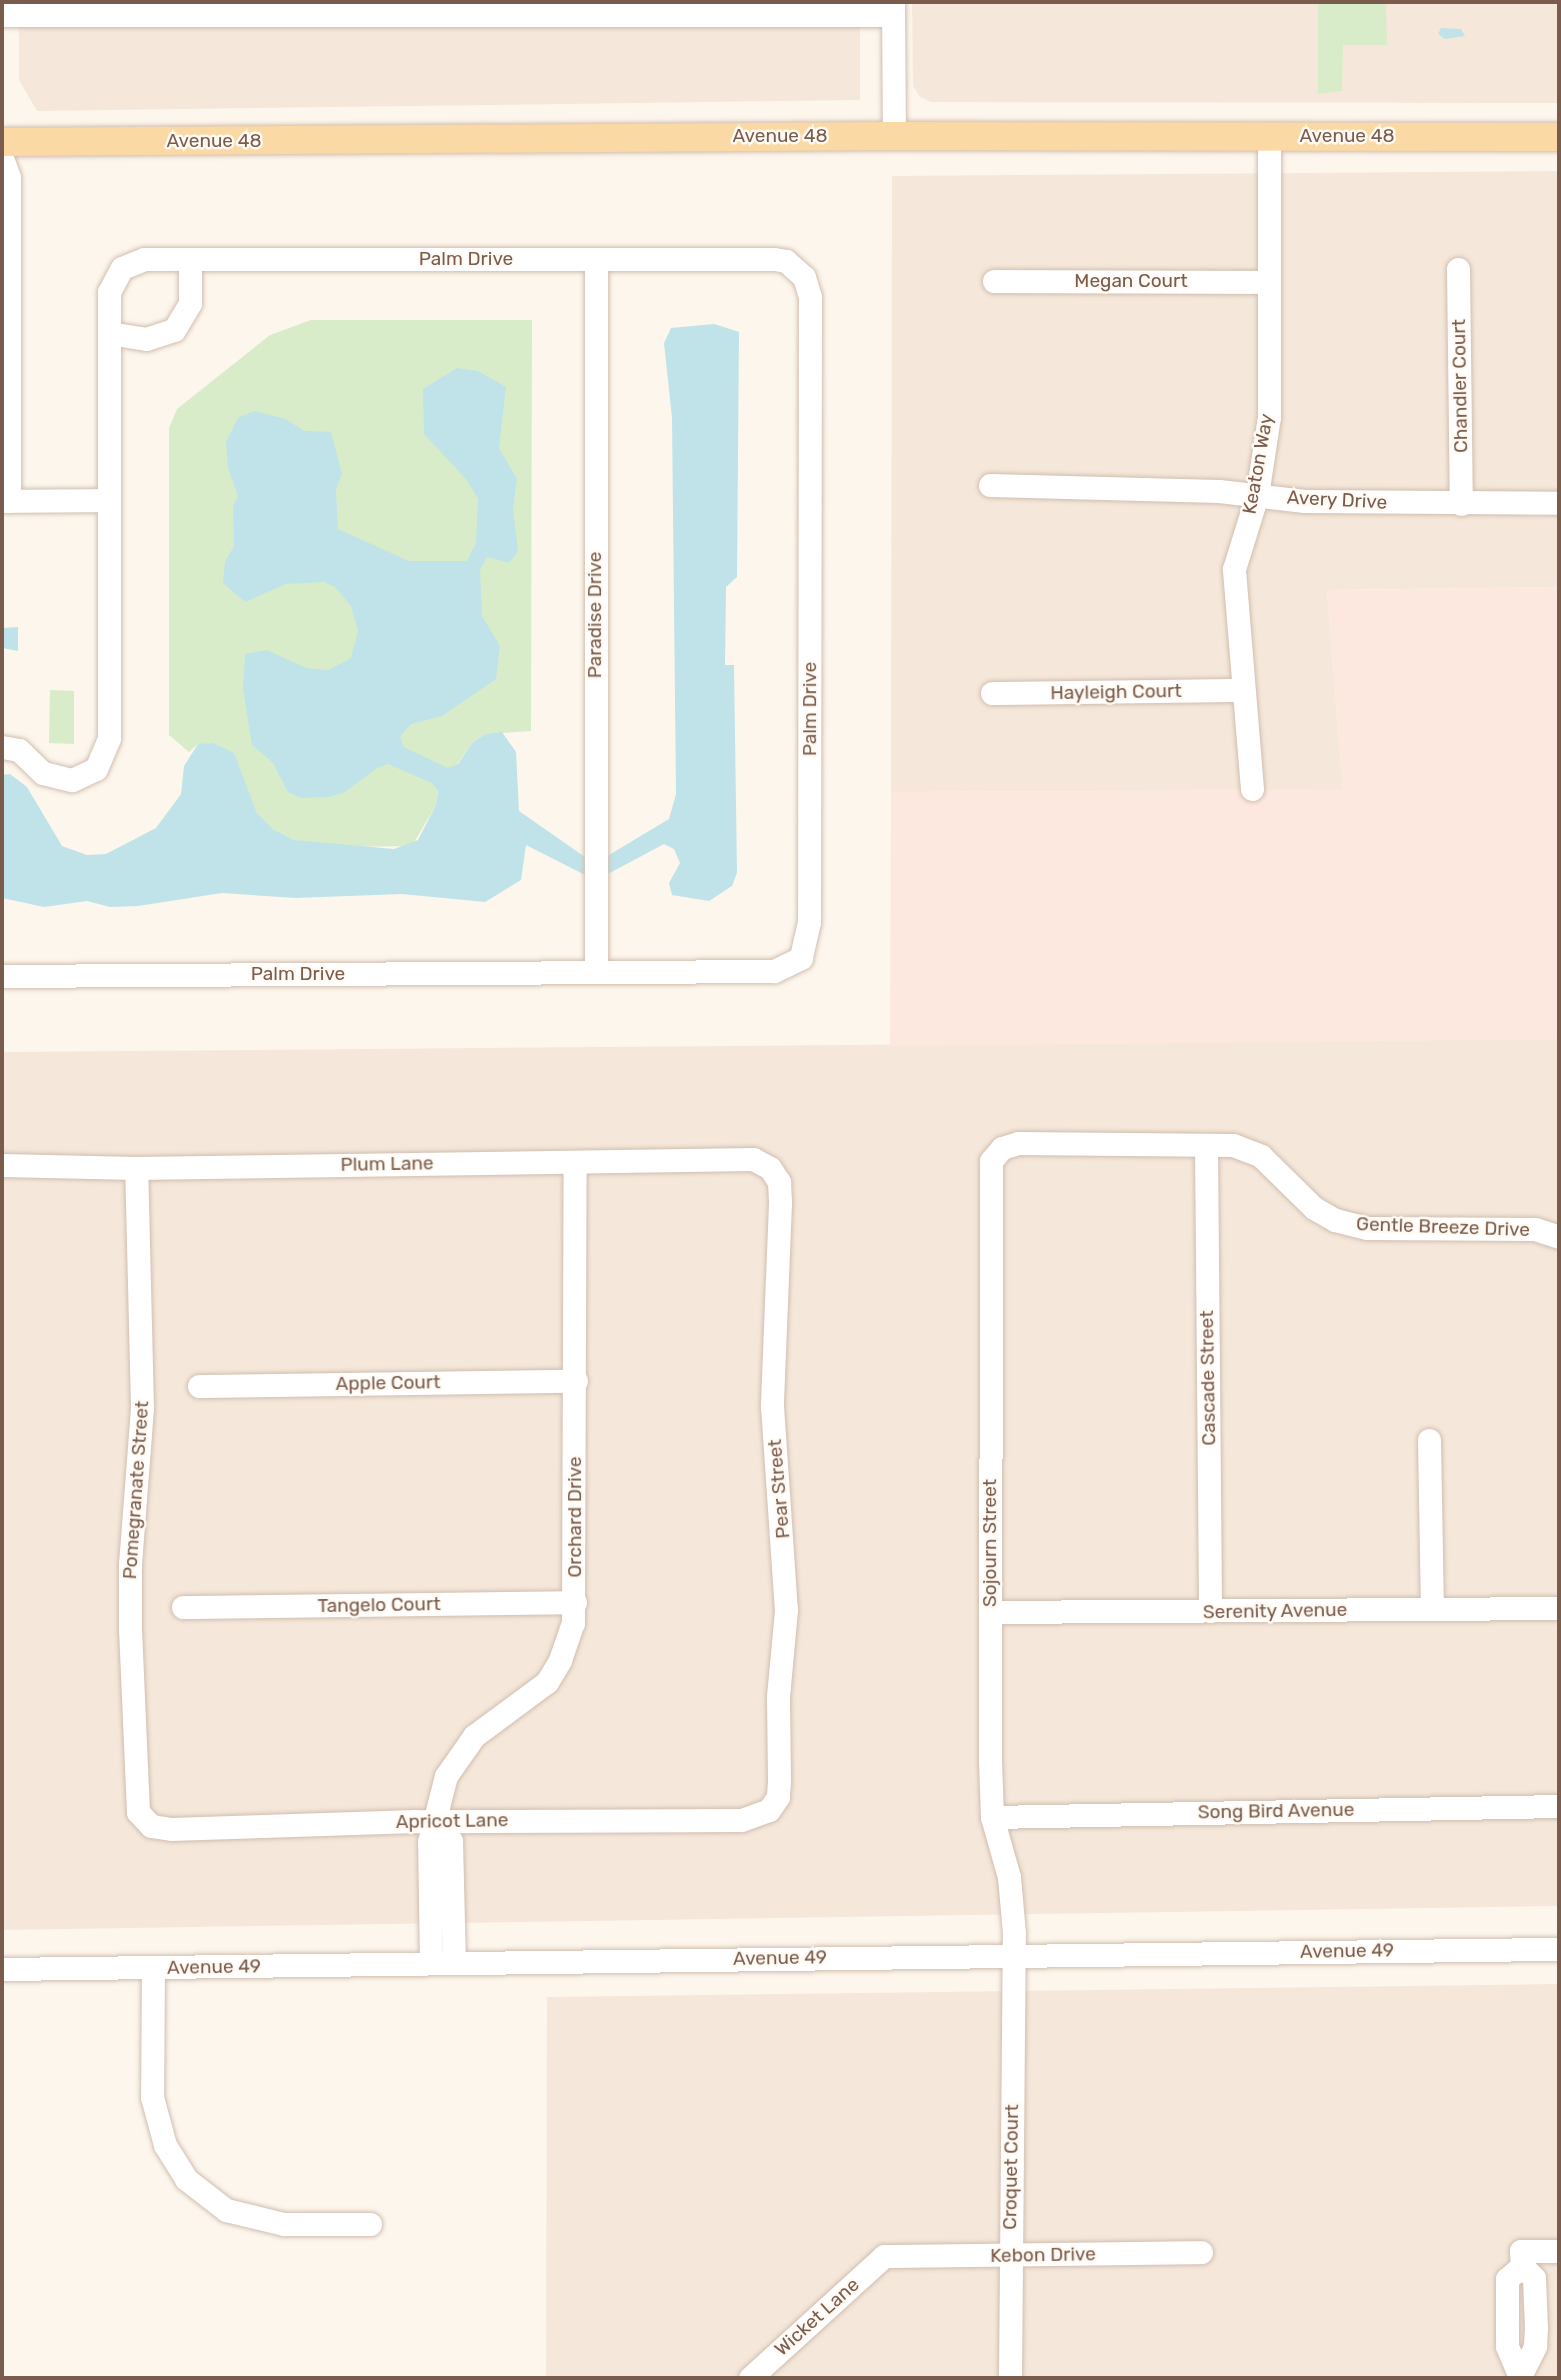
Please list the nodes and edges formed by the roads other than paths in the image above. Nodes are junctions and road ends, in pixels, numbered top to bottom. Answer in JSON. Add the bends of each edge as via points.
{"nodes":[{"id":1,"x":104,"y":8,"type":"edge"},
{"id":2,"x":783,"y":8,"type":"edge"},
{"id":3,"x":893,"y":8,"type":"edge"},
{"id":4,"x":2,"y":15,"type":"edge"},
{"id":5,"x":894,"y":136,"type":"junction"},
{"id":6,"x":1269,"y":136,"type":"junction"},
{"id":7,"x":1559,"y":137,"type":"edge"},
{"id":8,"x":2,"y":142,"type":"edge"},
{"id":9,"x":2,"y":158,"type":"edge"},
{"id":10,"x":190,"y":258,"type":"junction"},
{"id":11,"x":596,"y":258,"type":"junction"},
{"id":12,"x":1458,"y":269,"type":"dead end"},
{"id":13,"x":994,"y":281,"type":"dead end"},
{"id":14,"x":1268,"y":282,"type":"junction"},
{"id":15,"x":109,"y":333,"type":"junction"},
{"id":16,"x":990,"y":485,"type":"dead end"},
{"id":17,"x":1257,"y":495,"type":"junction"},
{"id":18,"x":109,"y":500,"type":"junction"},
{"id":19,"x":6,"y":501,"type":"edge"},
{"id":20,"x":1559,"y":503,"type":"edge"},
{"id":21,"x":1461,"y":504,"type":"junction"},
{"id":22,"x":1241,"y":690,"type":"junction"},
{"id":23,"x":992,"y":693,"type":"dead end"},
{"id":24,"x":2,"y":747,"type":"edge"},
{"id":25,"x":1252,"y":789,"type":"dead end"},
{"id":26,"x":596,"y":972,"type":"junction"},
{"id":27,"x":2,"y":976,"type":"edge"},
{"id":28,"x":1018,"y":1143,"type":"joint"},
{"id":29,"x":1206,"y":1145,"type":"junction"},
{"id":30,"x":575,"y":1161,"type":"junction"},
{"id":31,"x":2,"y":1164,"type":"edge"},
{"id":32,"x":136,"y":1168,"type":"junction"},
{"id":33,"x":770,"y":1168,"type":"joint"},
{"id":34,"x":1559,"y":1237,"type":"edge"},
{"id":35,"x":576,"y":1381,"type":"junction"},
{"id":36,"x":199,"y":1386,"type":"dead end"},
{"id":37,"x":1429,"y":1440,"type":"dead end"},
{"id":38,"x":575,"y":1602,"type":"junction"},
{"id":39,"x":183,"y":1607,"type":"dead end"},
{"id":40,"x":1559,"y":1608,"type":"edge"},
{"id":41,"x":1432,"y":1609,"type":"junction"},
{"id":42,"x":1210,"y":1611,"type":"junction"},
{"id":43,"x":990,"y":1612,"type":"junction"},
{"id":44,"x":1559,"y":1806,"type":"edge"},
{"id":45,"x":769,"y":1810,"type":"joint"},
{"id":46,"x":138,"y":1812,"type":"joint"},
{"id":47,"x":992,"y":1817,"type":"junction"},
{"id":48,"x":438,"y":1821,"type":"junction"},
{"id":49,"x":1559,"y":1949,"type":"edge"},
{"id":50,"x":1014,"y":1955,"type":"junction"},
{"id":51,"x":431,"y":1963,"type":"junction"},
{"id":52,"x":454,"y":1963,"type":"junction"},
{"id":53,"x":153,"y":1968,"type":"junction"},
{"id":54,"x":2,"y":1969,"type":"edge"},
{"id":55,"x":370,"y":2224,"type":"dead end"},
{"id":56,"x":1559,"y":2251,"type":"edge"},
{"id":57,"x":1201,"y":2252,"type":"dead end"},
{"id":58,"x":884,"y":2256,"type":"joint"},
{"id":59,"x":1009,"y":2257,"type":"junction"},
{"id":60,"x":750,"y":2378,"type":"edge"},
{"id":61,"x":1010,"y":2378,"type":"edge"},
{"id":62,"x":1519,"y":2378,"type":"edge"}],
"edges":[{"from":1,"to":2,"type":"street","via":[[312,15]]},
{"from":1,"to":4,"type":"street"},
{"from":2,"to":3,"type":"street"},
{"from":3,"to":5,"type":"street"},
{"from":5,"to":6,"type":"main road","name":"Avenue 48"},
{"from":5,"to":8,"type":"main road","name":"Avenue 48"},
{"from":6,"to":7,"type":"main road","name":"Avenue 48"},
{"from":6,"to":14,"type":"street","name":"Keaton Way"},
{"from":9,"to":19,"type":"street","via":[[9,177]]},
{"from":10,"to":11,"type":"street","name":"Palm Drive"},
{"from":10,"to":15,"type":"street","name":"Palm Drive","via":[[144,258],[122,268],[109,292]]},
{"from":10,"to":15,"type":"street","via":[[190,303],[174,330],[146,339]]},
{"from":11,"to":26,"type":"street","name":"Paradise Drive"},
{"from":11,"to":26,"type":"street","name":"Palm Drive","via":[[774,258],[796,268],[810,297],[808,937],[800,958],[774,971]]},
{"from":12,"to":21,"type":"street","name":"Chandler Court"},
{"from":13,"to":14,"type":"street","name":"Megan Court"},
{"from":14,"to":17,"type":"street","name":"Keaton Way","via":[[1269,417]]},
{"from":15,"to":18,"type":"street","name":"Palm Drive"},
{"from":16,"to":17,"type":"street","name":"Avery Drive"},
{"from":17,"to":21,"type":"street","name":"Avery Drive","via":[[1304,501]]},
{"from":17,"to":22,"type":"street","name":"Keaton Way","via":[[1234,569]]},
{"from":18,"to":19,"type":"street"},
{"from":18,"to":24,"type":"street","name":"Palm Drive","via":[[109,738],[104,757],[85,776],[57,779],[43,773],[19,750]]},
{"from":20,"to":21,"type":"street","name":"Avery Drive"},
{"from":22,"to":23,"type":"street","name":"Hayleigh Court"},
{"from":22,"to":25,"type":"street","name":"Keaton Way"},
{"from":26,"to":27,"type":"street","name":"Palm Drive"},
{"from":28,"to":29,"type":"street","name":"Gentle Breeze Drive"},
{"from":28,"to":43,"type":"street","name":"Sojourn Street","via":[[1002,1148],[991,1161]]},
{"from":29,"to":34,"type":"street","name":"Gentle Breeze Drive","via":[[1233,1145],[1261,1156],[1314,1208],[1335,1220],[1367,1228],[1535,1229]]},
{"from":29,"to":42,"type":"street","name":"Cascade Street"},
{"from":30,"to":32,"type":"street","name":"Plum Lane"},
{"from":30,"to":33,"type":"street","name":"Plum Lane","via":[[753,1159]]},
{"from":30,"to":35,"type":"street","name":"Orchard Drive"},
{"from":31,"to":32,"type":"street","name":"Plum Lane"},
{"from":32,"to":46,"type":"street","name":"Pomegranate Street","via":[[142,1407],[130,1564],[130,1630]]},
{"from":33,"to":45,"type":"street","name":"Pear Street","via":[[779,1182],[780,1203],[772,1373],[786,1610],[778,1696],[778,1797]]},
{"from":35,"to":36,"type":"street","name":"Apple Court"},
{"from":35,"to":38,"type":"street","name":"Orchard Drive"},
{"from":37,"to":41,"type":"street"},
{"from":38,"to":39,"type":"street","name":"Tangelo Court"},
{"from":38,"to":48,"type":"street","name":"Orchard Drive","via":[[567,1640],[547,1682],[474,1736],[454,1762],[440,1798]]},
{"from":40,"to":41,"type":"street","name":"Serenity Avenue"},
{"from":41,"to":42,"type":"street","name":"Serenity Avenue"},
{"from":42,"to":43,"type":"street","name":"Serenity Avenue"},
{"from":43,"to":47,"type":"street","name":"Sojourn Street"},
{"from":44,"to":47,"type":"street","name":"Song Bird Avenue"},
{"from":45,"to":48,"type":"street","name":"Apricot Lane","via":[[741,1820]]},
{"from":46,"to":48,"type":"street","name":"Apricot Lane","via":[[151,1826],[172,1829]]},
{"from":47,"to":50,"type":"street","name":"Sojourn Street","via":[[1009,1877]]},
{"from":48,"to":51,"type":"street","name":"Orchard Drive","via":[[429,1842]]},
{"from":48,"to":52,"type":"street","via":[[451,1841]]},
{"from":49,"to":50,"type":"street","name":"Avenue 49"},
{"from":50,"to":52,"type":"street","name":"Avenue 49"},
{"from":50,"to":59,"type":"street","name":"Croquet Court"},
{"from":51,"to":52,"type":"street","name":"Avenue 49"},
{"from":51,"to":53,"type":"street","name":"Avenue 49"},
{"from":53,"to":54,"type":"street","name":"Avenue 49"},
{"from":53,"to":55,"type":"street","via":[[152,2097],[165,2145],[186,2179],[226,2210],[284,2224]]},
{"from":56,"to":62,"type":"street","via":[[1521,2258],[1534,2278],[1535,2346]]},
{"from":57,"to":59,"type":"street","name":"Kebon Drive"},
{"from":58,"to":59,"type":"street","name":"Kebon Drive"},
{"from":58,"to":60,"type":"street","name":"Wicket Lane"},
{"from":59,"to":61,"type":"street","name":"Croquet Court"}]}
